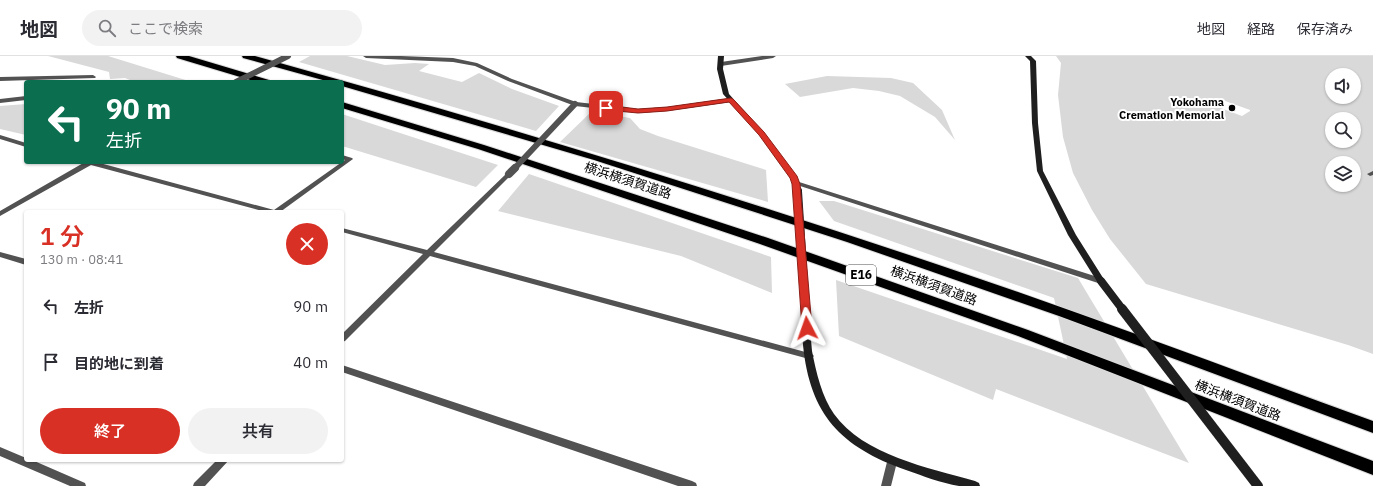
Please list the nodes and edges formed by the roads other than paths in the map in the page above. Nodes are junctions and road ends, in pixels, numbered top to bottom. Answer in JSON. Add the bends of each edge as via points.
{"nodes":[{"id":1,"x":180,"y":56,"type":"edge"},
{"id":2,"x":246,"y":56,"type":"edge"},
{"id":3,"x":288,"y":56,"type":"edge"},
{"id":4,"x":366,"y":56,"type":"edge"},
{"id":5,"x":721,"y":56,"type":"edge"},
{"id":6,"x":773,"y":56,"type":"edge"},
{"id":7,"x":1028,"y":56,"type":"edge"},
{"id":8,"x":721,"y":64,"type":"junction"},
{"id":9,"x":93,"y":77,"type":"dead end"},
{"id":10,"x":0,"y":79,"type":"edge"},
{"id":11,"x":240,"y":80,"type":"edge"},
{"id":12,"x":259,"y":80,"type":"edge"},
{"id":13,"x":331,"y":80,"type":"edge"},
{"id":14,"x":344,"y":84,"type":"edge"},
{"id":15,"x":24,"y":98,"type":"edge"},
{"id":16,"x":731,"y":100,"type":"junction"},
{"id":17,"x":0,"y":101,"type":"edge"},
{"id":18,"x":575,"y":104,"type":"junction"},
{"id":19,"x":344,"y":106,"type":"edge"},
{"id":20,"x":0,"y":137,"type":"edge"},
{"id":21,"x":24,"y":143,"type":"edge"},
{"id":22,"x":344,"y":158,"type":"edge"},
{"id":23,"x":344,"y":163,"type":"edge"},
{"id":24,"x":87,"y":164,"type":"edge"},
{"id":25,"x":97,"y":164,"type":"edge"},
{"id":26,"x":343,"y":164,"type":"edge"},
{"id":27,"x":797,"y":187,"type":"junction"},
{"id":28,"x":268,"y":210,"type":"edge"},
{"id":29,"x":278,"y":210,"type":"edge"},
{"id":30,"x":0,"y":214,"type":"edge"},
{"id":31,"x":344,"y":231,"type":"edge"},
{"id":32,"x":0,"y":254,"type":"edge"},
{"id":33,"x":428,"y":254,"type":"junction"},
{"id":34,"x":24,"y":261,"type":"edge"},
{"id":35,"x":1101,"y":281,"type":"junction"},
{"id":36,"x":344,"y":338,"type":"edge"},
{"id":37,"x":809,"y":356,"type":"junction"},
{"id":38,"x":344,"y":369,"type":"edge"},
{"id":39,"x":1373,"y":427,"type":"edge"},
{"id":40,"x":0,"y":451,"type":"edge"},
{"id":41,"x":24,"y":462,"type":"edge"},
{"id":42,"x":25,"y":462,"type":"edge"},
{"id":43,"x":222,"y":462,"type":"edge"},
{"id":44,"x":892,"y":462,"type":"junction"},
{"id":45,"x":1373,"y":468,"type":"edge"},
{"id":46,"x":80,"y":486,"type":"edge"},
{"id":47,"x":198,"y":486,"type":"edge"},
{"id":48,"x":692,"y":486,"type":"edge"},
{"id":49,"x":886,"y":486,"type":"edge"},
{"id":50,"x":975,"y":486,"type":"edge"},
{"id":51,"x":1258,"y":486,"type":"edge"}],
"edges":[{"from":1,"to":12,"type":"highway"},
{"from":2,"to":13,"type":"highway"},
{"from":3,"to":11,"type":"street","bridge":true},
{"from":4,"to":18,"type":"street","via":[[453,60],[471,64]]},
{"from":5,"to":8,"type":"street"},
{"from":6,"to":8,"type":"street"},
{"from":7,"to":35,"type":"street","via":[[1033,61],[1040,171],[1072,235]]},
{"from":8,"to":16,"type":"street","via":[[726,94]]},
{"from":9,"to":10,"type":"street"},
{"from":14,"to":39,"type":"highway","name":"横浜横須賀道路","number":"E16","via":[[498,127],[775,215],[1020,297]]},
{"from":15,"to":17,"type":"street"},
{"from":16,"to":18,"type":"street","via":[[638,111]]},
{"from":16,"to":27,"type":"street","via":[[761,133],[794,178]]},
{"from":18,"to":33,"type":"street","bridge":true},
{"from":19,"to":45,"type":"highway","name":"横浜横須賀道路","number":"E16","via":[[481,147],[764,241],[1023,333]]},
{"from":20,"to":21,"type":"street"},
{"from":22,"to":23,"type":"street","via":[[350,159]]},
{"from":24,"to":30,"type":"street"},
{"from":25,"to":28,"type":"street"},
{"from":26,"to":29,"type":"street"},
{"from":27,"to":35,"type":"street"},
{"from":27,"to":37,"type":"street","bridge":true},
{"from":31,"to":33,"type":"street"},
{"from":32,"to":34,"type":"street"},
{"from":33,"to":36,"type":"street"},
{"from":33,"to":37,"type":"street"},
{"from":35,"to":51,"type":"street","bridge":true},
{"from":37,"to":44,"type":"street","via":[[820,395],[834,420],[859,443]]},
{"from":38,"to":48,"type":"street"},
{"from":40,"to":41,"type":"street"},
{"from":42,"to":46,"type":"street"},
{"from":43,"to":47,"type":"street"},
{"from":44,"to":49,"type":"street"},
{"from":44,"to":50,"type":"street"}]}
